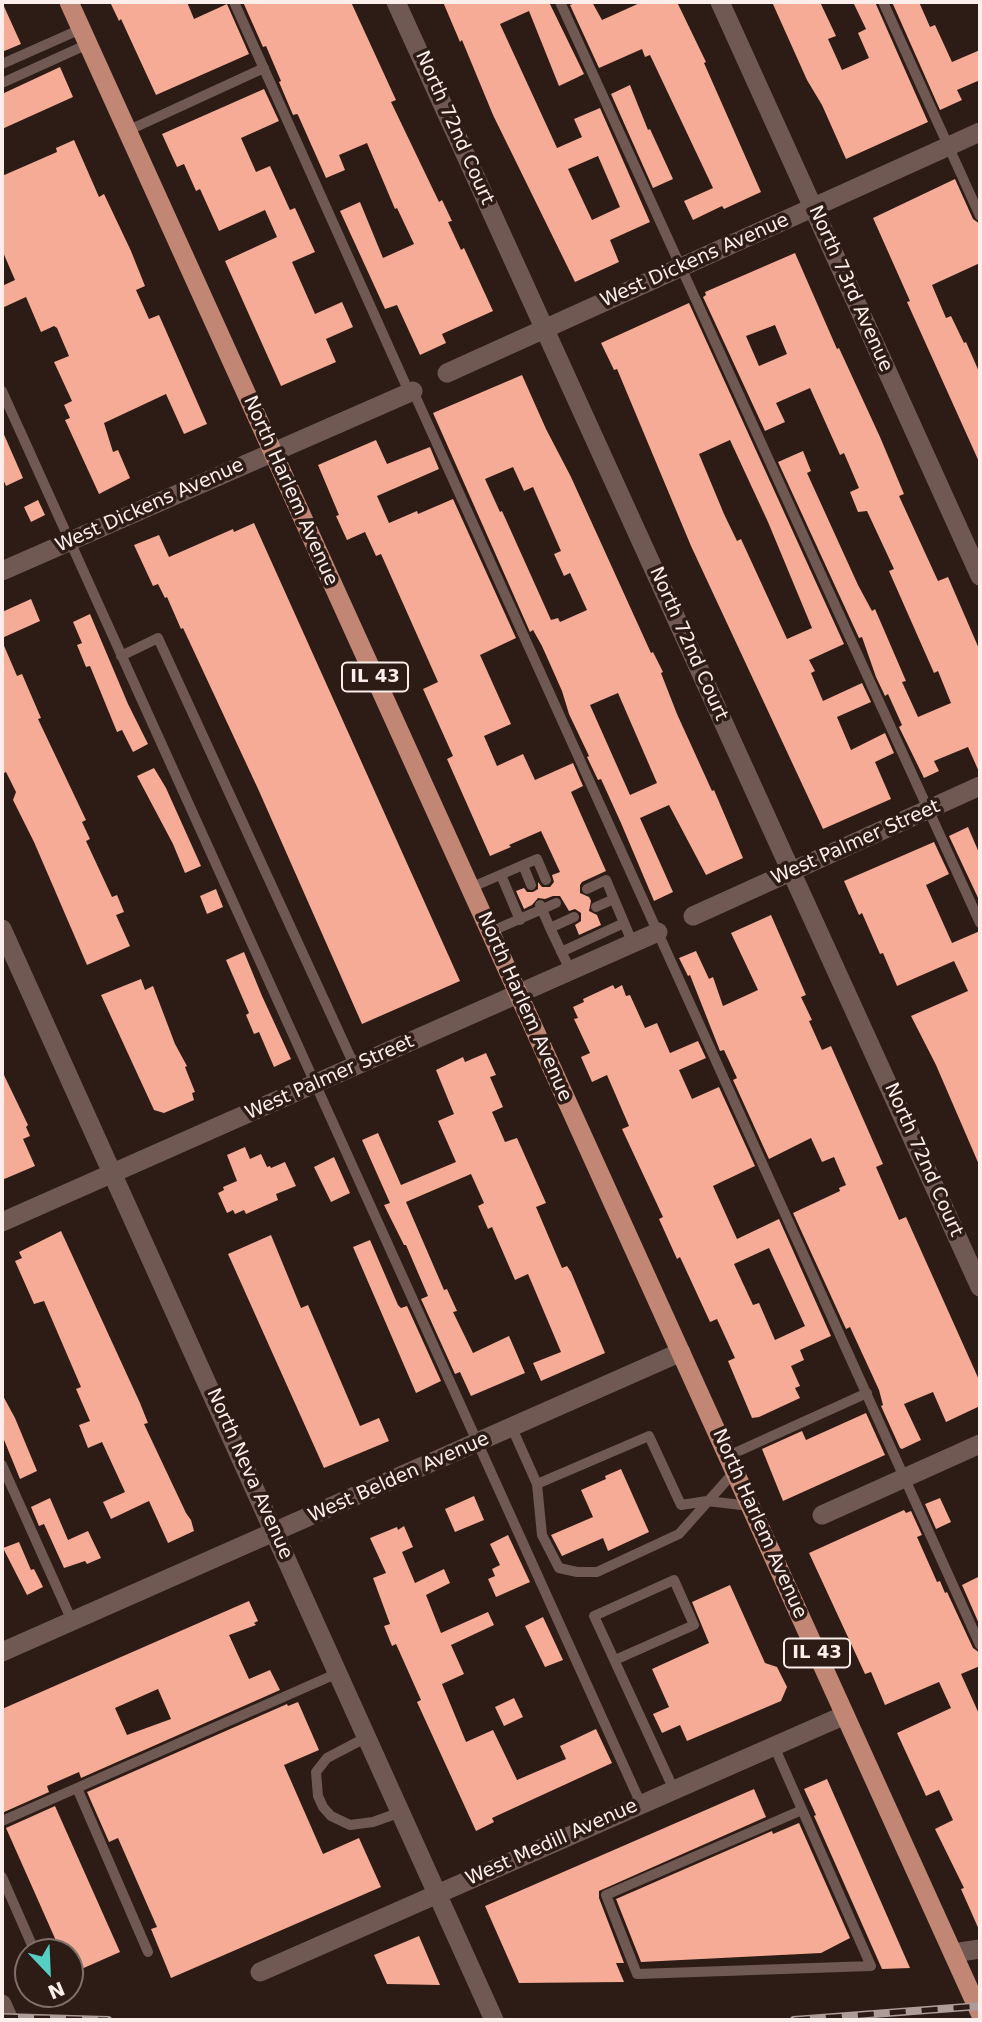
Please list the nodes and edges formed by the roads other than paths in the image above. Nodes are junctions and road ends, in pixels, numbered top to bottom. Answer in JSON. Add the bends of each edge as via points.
{"nodes":[{"id":1,"x":69,"y":2,"type":"edge"},
{"id":2,"x":233,"y":2,"type":"edge"},
{"id":3,"x":396,"y":2,"type":"edge"},
{"id":4,"x":560,"y":2,"type":"edge"},
{"id":5,"x":720,"y":2,"type":"edge"},
{"id":6,"x":883,"y":2,"type":"edge"},
{"id":7,"x":85,"y":37,"type":"junction"},
{"id":8,"x":2,"y":64,"type":"edge"},
{"id":9,"x":264,"y":68,"type":"junction"},
{"id":10,"x":2,"y":83,"type":"edge"},
{"id":11,"x":127,"y":131,"type":"junction"},
{"id":12,"x":980,"y":132,"type":"edge"},
{"id":13,"x":948,"y":146,"type":"junction"},
{"id":14,"x":813,"y":207,"type":"junction"},
{"id":15,"x":980,"y":216,"type":"edge"},
{"id":16,"x":682,"y":267,"type":"junction"},
{"id":17,"x":545,"y":329,"type":"junction"},
{"id":18,"x":447,"y":373,"type":"dead end"},
{"id":19,"x":2,"y":391,"type":"edge"},
{"id":20,"x":411,"y":391,"type":"junction"},
{"id":21,"x":273,"y":452,"type":"junction"},
{"id":22,"x":69,"y":542,"type":"junction"},
{"id":23,"x":2,"y":571,"type":"edge"},
{"id":24,"x":980,"y":576,"type":"edge"},
{"id":25,"x":121,"y":656,"type":"junction"},
{"id":26,"x":980,"y":786,"type":"edge"},
{"id":27,"x":929,"y":810,"type":"junction"},
{"id":28,"x":523,"y":866,"type":"junction"},
{"id":29,"x":792,"y":872,"type":"junction"},
{"id":30,"x":501,"y":875,"type":"junction"},
{"id":31,"x":546,"y":880,"type":"dead end"},
{"id":32,"x":531,"y":885,"type":"dead end"},
{"id":33,"x":470,"y":888,"type":"junction"},
{"id":34,"x":587,"y":889,"type":"dead end"},
{"id":35,"x":614,"y":899,"type":"junction"},
{"id":36,"x":557,"y":901,"type":"dead end"},
{"id":37,"x":541,"y":907,"type":"junction"},
{"id":38,"x":596,"y":907,"type":"dead end"},
{"id":39,"x":693,"y":916,"type":"dead end"},
{"id":40,"x":574,"y":917,"type":"dead end"},
{"id":41,"x":520,"y":919,"type":"junction"},
{"id":42,"x":624,"y":923,"type":"junction"},
{"id":43,"x":980,"y":923,"type":"edge"},
{"id":44,"x":550,"y":928,"type":"junction"},
{"id":45,"x":2,"y":929,"type":"edge"},
{"id":46,"x":490,"y":932,"type":"junction"},
{"id":47,"x":658,"y":932,"type":"junction"},
{"id":48,"x":633,"y":944,"type":"junction"},
{"id":49,"x":561,"y":952,"type":"junction"},
{"id":50,"x":571,"y":972,"type":"junction"},
{"id":51,"x":519,"y":996,"type":"junction"},
{"id":52,"x":355,"y":1067,"type":"junction"},
{"id":53,"x":316,"y":1084,"type":"junction"},
{"id":54,"x":113,"y":1174,"type":"junction"},
{"id":55,"x":2,"y":1222,"type":"edge"},
{"id":56,"x":980,"y":1287,"type":"edge"},
{"id":57,"x":681,"y":1352,"type":"junction"},
{"id":58,"x":867,"y":1394,"type":"junction"},
{"id":59,"x":512,"y":1427,"type":"junction"},
{"id":60,"x":478,"y":1443,"type":"junction"},
{"id":61,"x":980,"y":1444,"type":"edge"},
{"id":62,"x":731,"y":1464,"type":"junction"},
{"id":63,"x":2,"y":1465,"type":"edge"},
{"id":64,"x":905,"y":1478,"type":"junction"},
{"id":65,"x":537,"y":1484,"type":"junction"},
{"id":66,"x":707,"y":1501,"type":"junction"},
{"id":67,"x":751,"y":1506,"type":"junction"},
{"id":68,"x":822,"y":1515,"type":"dead end"},
{"id":69,"x":275,"y":1533,"type":"junction"},
{"id":70,"x":72,"y":1621,"type":"junction"},
{"id":71,"x":980,"y":1645,"type":"edge"},
{"id":72,"x":2,"y":1652,"type":"edge"},
{"id":73,"x":615,"y":1660,"type":"junction"},
{"id":74,"x":338,"y":1673,"type":"junction"},
{"id":75,"x":845,"y":1715,"type":"junction"},
{"id":76,"x":368,"y":1737,"type":"junction"},
{"id":77,"x":774,"y":1746,"type":"junction"},
{"id":78,"x":77,"y":1788,"type":"junction"},
{"id":79,"x":674,"y":1790,"type":"junction"},
{"id":80,"x":641,"y":1804,"type":"junction"},
{"id":81,"x":802,"y":1810,"type":"junction"},
{"id":82,"x":401,"y":1812,"type":"junction"},
{"id":83,"x":2,"y":1821,"type":"edge"},
{"id":84,"x":2,"y":1877,"type":"edge"},
{"id":85,"x":438,"y":1893,"type":"junction"},
{"id":86,"x":30,"y":1938,"type":"edge"},
{"id":87,"x":980,"y":1949,"type":"edge"},
{"id":88,"x":148,"y":1952,"type":"dead end"},
{"id":89,"x":953,"y":1953,"type":"junction"},
{"id":90,"x":260,"y":1972,"type":"dead end"},
{"id":91,"x":2,"y":2004,"type":"edge"},
{"id":92,"x":980,"y":2013,"type":"edge"},
{"id":93,"x":9,"y":2020,"type":"edge"},
{"id":94,"x":494,"y":2020,"type":"edge"}],
"edges":[{"from":1,"to":7,"type":"main road","name":"North Harlem Avenue","number":"IL 43"},
{"from":2,"to":9,"type":"lane"},
{"from":3,"to":17,"type":"street","name":"North 72nd Court"},
{"from":4,"to":16,"type":"lane"},
{"from":5,"to":14,"type":"street","name":"North 73rd Avenue"},
{"from":6,"to":13,"type":"lane"},
{"from":7,"to":8,"type":"lane"},
{"from":7,"to":10,"type":"lane"},
{"from":7,"to":11,"type":"main road","name":"North Harlem Avenue","number":"IL 43"},
{"from":9,"to":11,"type":"lane"},
{"from":9,"to":20,"type":"lane"},
{"from":11,"to":21,"type":"main road","name":"North Harlem Avenue","number":"IL 43"},
{"from":12,"to":13,"type":"street","name":"West Dickens Avenue"},
{"from":13,"to":14,"type":"street","name":"West Dickens Avenue"},
{"from":13,"to":15,"type":"lane"},
{"from":14,"to":16,"type":"street","name":"West Dickens Avenue"},
{"from":14,"to":24,"type":"street","name":"North 73rd Avenue"},
{"from":16,"to":17,"type":"street","name":"West Dickens Avenue"},
{"from":16,"to":27,"type":"lane"},
{"from":17,"to":18,"type":"street","name":"West Dickens Avenue"},
{"from":17,"to":29,"type":"street","name":"North 72nd Court"},
{"from":19,"to":22,"type":"lane"},
{"from":20,"to":21,"type":"street","name":"West Dickens Avenue"},
{"from":20,"to":47,"type":"lane"},
{"from":21,"to":22,"type":"street","name":"West Dickens Avenue"},
{"from":21,"to":33,"type":"main road","name":"North Harlem Avenue","number":"IL 43"},
{"from":22,"to":23,"type":"street","name":"West Dickens Avenue"},
{"from":22,"to":25,"type":"lane"},
{"from":25,"to":52,"type":"lane","via":[[158,638]]},
{"from":25,"to":53,"type":"lane"},
{"from":26,"to":27,"type":"street","name":"West Palmer Street"},
{"from":27,"to":29,"type":"street","name":"West Palmer Street"},
{"from":27,"to":43,"type":"lane"},
{"from":28,"to":30,"type":"lane"},
{"from":28,"to":31,"type":"lane","via":[[537,859]]},
{"from":28,"to":32,"type":"lane"},
{"from":29,"to":39,"type":"street","name":"West Palmer Street"},
{"from":29,"to":56,"type":"street","name":"North 72nd Court"},
{"from":30,"to":33,"type":"lane"},
{"from":30,"to":41,"type":"lane"},
{"from":33,"to":46,"type":"main road","name":"North Harlem Avenue","number":"IL 43"},
{"from":34,"to":35,"type":"lane","via":[[606,880]]},
{"from":35,"to":38,"type":"lane"},
{"from":35,"to":42,"type":"lane"},
{"from":36,"to":37,"type":"lane"},
{"from":37,"to":41,"type":"lane"},
{"from":37,"to":44,"type":"lane"},
{"from":40,"to":44,"type":"lane"},
{"from":41,"to":46,"type":"lane"},
{"from":42,"to":48,"type":"lane"},
{"from":42,"to":49,"type":"lane"},
{"from":44,"to":49,"type":"lane"},
{"from":45,"to":54,"type":"street","name":"North Neva Avenue"},
{"from":46,"to":51,"type":"main road","name":"North Harlem Avenue","number":"IL 43"},
{"from":47,"to":48,"type":"street","name":"West Palmer Street"},
{"from":47,"to":58,"type":"lane"},
{"from":48,"to":50,"type":"street","name":"West Palmer Street"},
{"from":49,"to":50,"type":"lane"},
{"from":50,"to":51,"type":"street","name":"West Palmer Street"},
{"from":51,"to":52,"type":"street","name":"West Palmer Street"},
{"from":51,"to":57,"type":"main road","name":"North Harlem Avenue","number":"IL 43"},
{"from":52,"to":53,"type":"street","name":"West Palmer Street"},
{"from":53,"to":54,"type":"street","name":"West Palmer Street"},
{"from":53,"to":60,"type":"lane"},
{"from":54,"to":55,"type":"street","name":"West Palmer Street"},
{"from":54,"to":69,"type":"street","name":"North Neva Avenue"},
{"from":57,"to":59,"type":"street","name":"West Belden Avenue"},
{"from":57,"to":62,"type":"main road","name":"North Harlem Avenue","number":"IL 43"},
{"from":58,"to":62,"type":"lane"},
{"from":58,"to":64,"type":"lane"},
{"from":59,"to":60,"type":"street","name":"West Belden Avenue"},
{"from":59,"to":65,"type":"lane"},
{"from":60,"to":69,"type":"street","name":"West Belden Avenue"},
{"from":60,"to":80,"type":"lane"},
{"from":61,"to":64,"type":"street"},
{"from":62,"to":66,"type":"lane"},
{"from":62,"to":67,"type":"main road","name":"North Harlem Avenue","number":"IL 43"},
{"from":63,"to":70,"type":"lane"},
{"from":64,"to":68,"type":"street"},
{"from":64,"to":71,"type":"lane"},
{"from":65,"to":66,"type":"lane","via":[[649,1436],[681,1505]]},
{"from":65,"to":66,"type":"lane","via":[[542,1535],[559,1568],[577,1572],[597,1572],[679,1534]]},
{"from":66,"to":67,"type":"lane"},
{"from":67,"to":75,"type":"main road","name":"North Harlem Avenue","number":"IL 43"},
{"from":69,"to":70,"type":"street","name":"West Belden Avenue"},
{"from":69,"to":74,"type":"street","name":"North Neva Avenue"},
{"from":70,"to":72,"type":"street","name":"West Belden Avenue"},
{"from":73,"to":73,"type":"lane","via":[[694,1625],[674,1580],[594,1616]]},
{"from":73,"to":79,"type":"lane"},
{"from":74,"to":76,"type":"street","name":"North Neva Avenue"},
{"from":74,"to":78,"type":"lane"},
{"from":75,"to":77,"type":"street","name":"West Medill Avenue"},
{"from":75,"to":89,"type":"main road","name":"North Harlem Avenue","number":"IL 43"},
{"from":76,"to":82,"type":"street","name":"North Neva Avenue"},
{"from":76,"to":82,"type":"lane","via":[[327,1758],[316,1772],[318,1796],[331,1816],[350,1825]]},
{"from":77,"to":79,"type":"street","name":"West Medill Avenue"},
{"from":77,"to":81,"type":"lane"},
{"from":78,"to":83,"type":"lane"},
{"from":78,"to":88,"type":"lane"},
{"from":79,"to":80,"type":"street","name":"West Medill Avenue"},
{"from":80,"to":85,"type":"street","name":"West Medill Avenue"},
{"from":81,"to":81,"type":"lane","via":[[871,1966],[637,1974],[606,1895]]},
{"from":82,"to":85,"type":"street","name":"North Neva Avenue"},
{"from":84,"to":86,"type":"lane"},
{"from":85,"to":90,"type":"street","name":"West Medill Avenue"},
{"from":85,"to":94,"type":"street","name":"North Neva Avenue"},
{"from":87,"to":89,"type":"street"},
{"from":89,"to":92,"type":"main road","name":"North Harlem Avenue","number":"IL 43"},
{"from":91,"to":93,"type":"street"}]}
